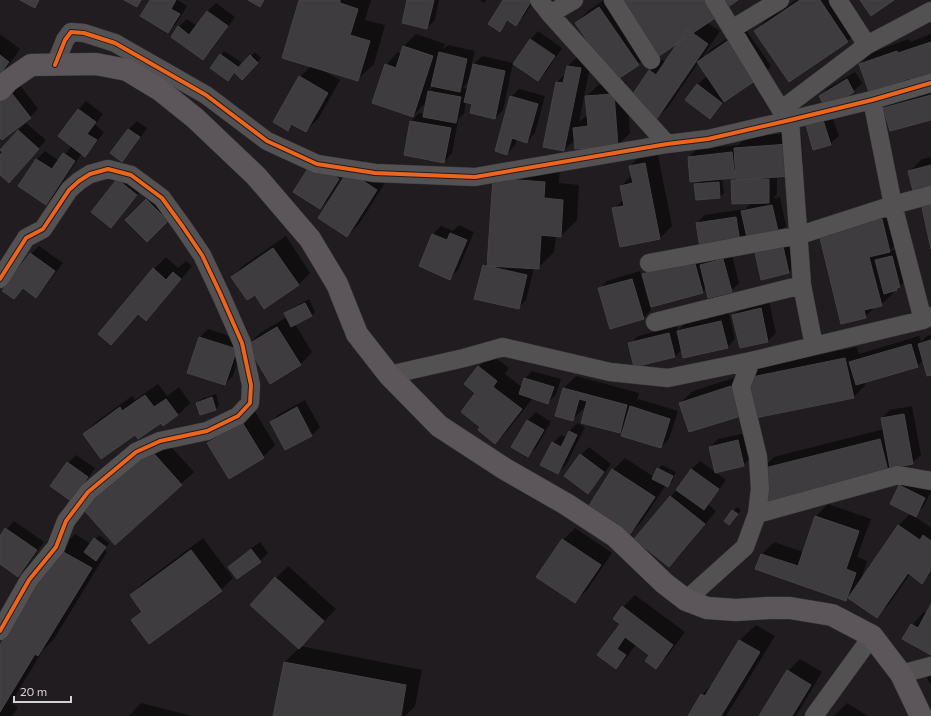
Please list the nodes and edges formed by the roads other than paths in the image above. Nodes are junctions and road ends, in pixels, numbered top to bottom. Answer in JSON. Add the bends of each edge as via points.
{"nodes":[{"id":1,"x":574,"y":0,"type":"edge"},
{"id":2,"x":613,"y":0,"type":"edge"},
{"id":3,"x":714,"y":0,"type":"edge"},
{"id":4,"x":780,"y":0,"type":"edge"},
{"id":5,"x":838,"y":0,"type":"edge"},
{"id":6,"x":544,"y":7,"type":"edge"},
{"id":7,"x":931,"y":11,"type":"edge"},
{"id":8,"x":732,"y":29,"type":"junction"},
{"id":9,"x":867,"y":45,"type":"junction"},
{"id":10,"x":651,"y":60,"type":"dead end"},
{"id":11,"x":55,"y":66,"type":"junction"},
{"id":12,"x":931,"y":83,"type":"edge"},
{"id":13,"x":0,"y":90,"type":"edge"},
{"id":14,"x":872,"y":100,"type":"junction"},
{"id":15,"x":786,"y":115,"type":"junction"},
{"id":16,"x":666,"y":144,"type":"junction"},
{"id":17,"x":931,"y":195,"type":"edge"},
{"id":18,"x":893,"y":205,"type":"junction"},
{"id":19,"x":800,"y":235,"type":"junction"},
{"id":20,"x":649,"y":263,"type":"dead end"},
{"id":21,"x":0,"y":279,"type":"edge"},
{"id":22,"x":802,"y":285,"type":"junction"},
{"id":23,"x":927,"y":318,"type":"edge"},
{"id":24,"x":655,"y":322,"type":"dead end"},
{"id":25,"x":814,"y":346,"type":"junction"},
{"id":26,"x":751,"y":361,"type":"junction"},
{"id":27,"x":389,"y":375,"type":"junction"},
{"id":28,"x":931,"y":481,"type":"edge"},
{"id":29,"x":757,"y":514,"type":"junction"},
{"id":30,"x":686,"y":600,"type":"junction"},
{"id":31,"x":0,"y":631,"type":"edge"},
{"id":32,"x":872,"y":636,"type":"junction"},
{"id":33,"x":931,"y":666,"type":"edge"},
{"id":34,"x":901,"y":674,"type":"junction"},
{"id":35,"x":814,"y":716,"type":"edge"},
{"id":36,"x":921,"y":716,"type":"edge"}],
"edges":[{"from":1,"to":6,"type":"street"},
{"from":2,"to":10,"type":"street"},
{"from":3,"to":8,"type":"street"},
{"from":4,"to":8,"type":"street"},
{"from":5,"to":9,"type":"street"},
{"from":6,"to":16,"type":"street"},
{"from":7,"to":9,"type":"street"},
{"from":8,"to":15,"type":"street"},
{"from":9,"to":15,"type":"street"},
{"from":11,"to":13,"type":"main road","via":[[31,65]]},
{"from":11,"to":16,"type":"street","via":[[65,40],[71,32],[84,33],[114,44],[206,95],[267,141],[317,164],[375,173],[474,177]]},
{"from":11,"to":27,"type":"main road","via":[[96,64],[127,70],[160,90],[195,118],[256,176],[310,239],[336,284],[357,334]]},
{"from":12,"to":14,"type":"street"},
{"from":14,"to":15,"type":"street"},
{"from":14,"to":18,"type":"street"},
{"from":15,"to":16,"type":"street","via":[[708,138]]},
{"from":15,"to":19,"type":"street"},
{"from":17,"to":18,"type":"street"},
{"from":18,"to":19,"type":"street"},
{"from":18,"to":23,"type":"street"},
{"from":19,"to":20,"type":"street"},
{"from":19,"to":22,"type":"street"},
{"from":21,"to":31,"type":"street","via":[[26,238],[43,228],[69,190],[79,181],[90,174],[108,169],[131,175],[162,198],[202,255],[242,343],[251,386],[250,403],[238,416],[207,431],[160,441],[136,452],[88,492],[66,521],[56,547],[29,580]]},
{"from":22,"to":24,"type":"street"},
{"from":22,"to":25,"type":"street"},
{"from":23,"to":25,"type":"street"},
{"from":25,"to":26,"type":"street"},
{"from":26,"to":27,"type":"street","via":[[668,378],[610,372],[503,347]]},
{"from":26,"to":29,"type":"street","via":[[741,387],[758,457],[760,489]]},
{"from":27,"to":30,"type":"main road","via":[[439,426],[615,536],[664,583]]},
{"from":28,"to":29,"type":"street","via":[[898,475]]},
{"from":29,"to":30,"type":"street","via":[[745,547]]},
{"from":30,"to":32,"type":"main road","via":[[707,608],[790,608],[832,615]]},
{"from":32,"to":34,"type":"main road"},
{"from":32,"to":35,"type":"street"},
{"from":33,"to":34,"type":"street"},
{"from":34,"to":36,"type":"main road"}]}
